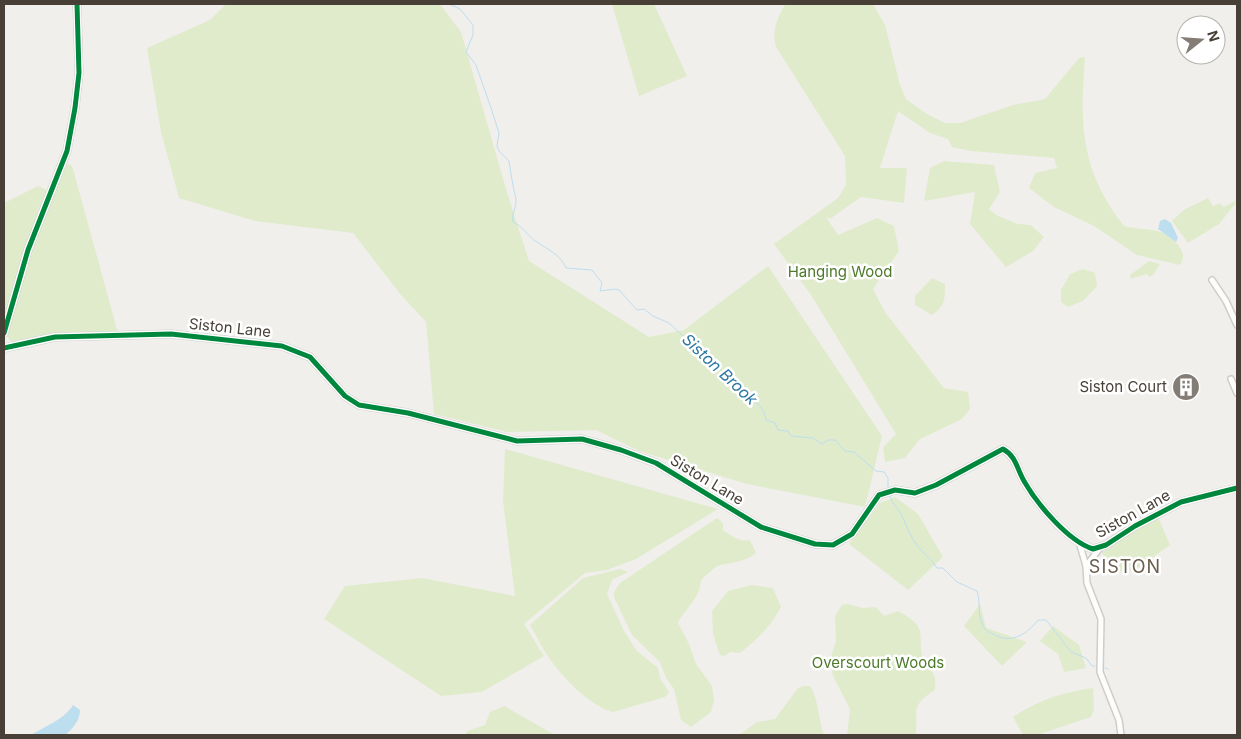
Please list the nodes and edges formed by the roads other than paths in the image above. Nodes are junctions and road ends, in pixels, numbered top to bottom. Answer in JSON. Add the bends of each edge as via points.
{"nodes":[{"id":1,"x":77,"y":4,"type":"edge"},
{"id":2,"x":1212,"y":280,"type":"dead end"},
{"id":3,"x":1237,"y":325,"type":"edge"},
{"id":4,"x":4,"y":333,"type":"edge"},
{"id":5,"x":4,"y":348,"type":"edge"},
{"id":6,"x":1231,"y":379,"type":"dead end"},
{"id":7,"x":1237,"y":393,"type":"edge"},
{"id":8,"x":1237,"y":488,"type":"edge"},
{"id":9,"x":1079,"y":542,"type":"junction"},
{"id":10,"x":1100,"y":548,"type":"junction"},
{"id":11,"x":1086,"y":566,"type":"junction"},
{"id":12,"x":1121,"y":735,"type":"edge"}],
"edges":[{"from":1,"to":4,"type":"street","via":[[78,72],[67,151],[30,242]]},
{"from":2,"to":3,"type":"street"},
{"from":5,"to":9,"type":"street","name":"Siston Lane","via":[[55,337],[174,334],[282,346],[310,357],[345,396],[359,404],[517,441],[582,439],[621,450],[656,464],[761,528],[815,544],[833,545],[845,539],[866,516],[875,499],[888,491],[915,493],[1003,449],[1015,461],[1035,499]]},
{"from":6,"to":7,"type":"street"},
{"from":8,"to":10,"type":"street","name":"Siston Lane","via":[[1181,502]]},
{"from":9,"to":10,"type":"street","name":"Siston Lane","via":[[1093,549]]},
{"from":9,"to":11,"type":"street"},
{"from":10,"to":11,"type":"street"},
{"from":11,"to":12,"type":"street","via":[[1087,583],[1101,619],[1100,672],[1119,720]]}]}
